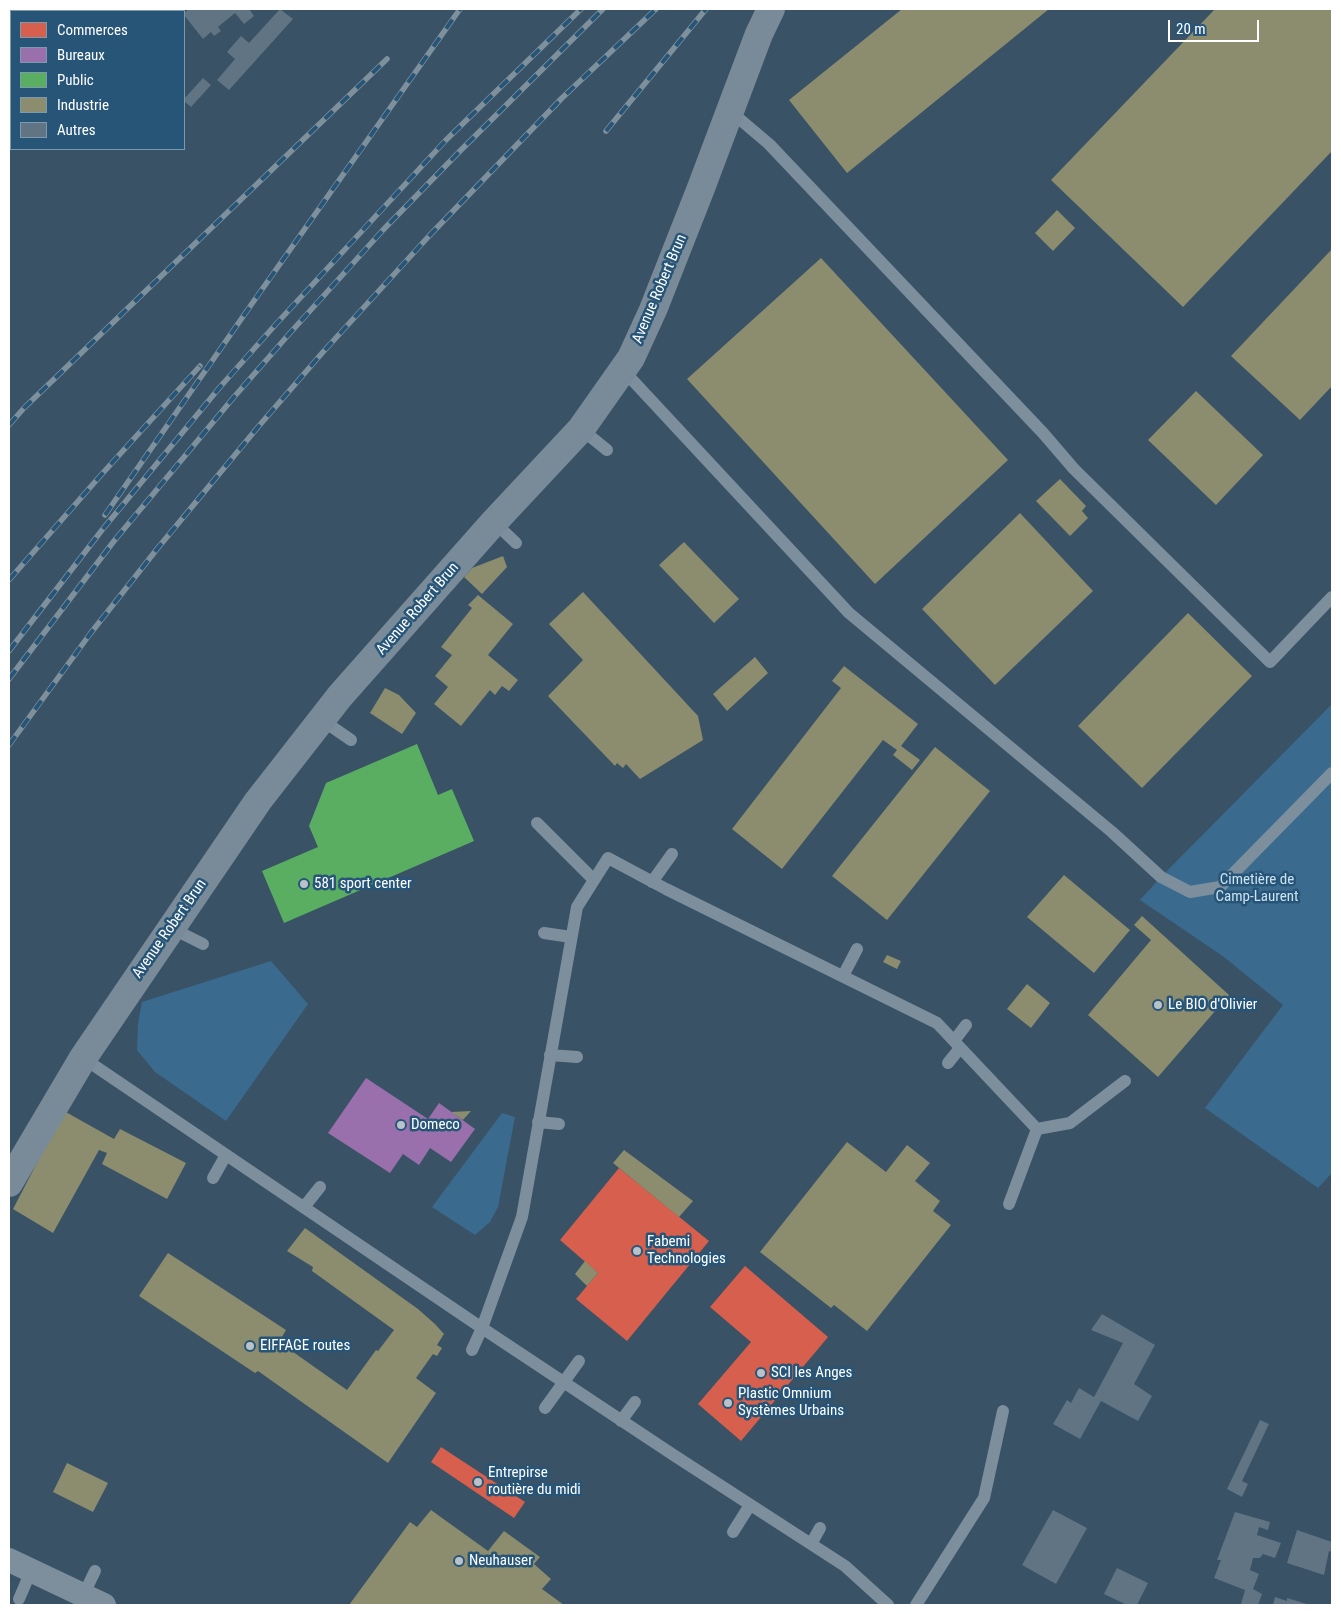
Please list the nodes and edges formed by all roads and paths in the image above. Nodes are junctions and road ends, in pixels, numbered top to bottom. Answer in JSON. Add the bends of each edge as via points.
{"nodes":[{"id":1,"x":771,"y":9,"type":"edge"},
{"id":2,"x":730,"y":111,"type":"junction"},
{"id":3,"x":623,"y":370,"type":"junction"},
{"id":4,"x":580,"y":429,"type":"junction"},
{"id":5,"x":607,"y":450,"type":"dead end"},
{"id":6,"x":494,"y":522,"type":"junction"},
{"id":7,"x":516,"y":543,"type":"dead end"},
{"id":8,"x":1332,"y":597,"type":"edge"},
{"id":9,"x":322,"y":720,"type":"junction"},
{"id":10,"x":351,"y":740,"type":"dead end"},
{"id":11,"x":1332,"y":773,"type":"edge"},
{"id":12,"x":538,"y":823,"type":"dead end"},
{"id":13,"x":672,"y":854,"type":"dead end"},
{"id":14,"x":594,"y":880,"type":"junction"},
{"id":15,"x":652,"y":882,"type":"junction"},
{"id":16,"x":171,"y":928,"type":"junction"},
{"id":17,"x":544,"y":933,"type":"dead end"},
{"id":18,"x":571,"y":937,"type":"junction"},
{"id":19,"x":203,"y":944,"type":"dead end"},
{"id":20,"x":858,"y":950,"type":"dead end"},
{"id":21,"x":843,"y":976,"type":"junction"},
{"id":22,"x":966,"y":1025,"type":"dead end"},
{"id":23,"x":957,"y":1044,"type":"junction"},
{"id":24,"x":550,"y":1055,"type":"junction"},
{"id":25,"x":577,"y":1057,"type":"dead end"},
{"id":26,"x":82,"y":1058,"type":"junction"},
{"id":27,"x":948,"y":1063,"type":"dead end"},
{"id":28,"x":1125,"y":1080,"type":"dead end"},
{"id":29,"x":538,"y":1122,"type":"junction"},
{"id":30,"x":559,"y":1124,"type":"dead end"},
{"id":31,"x":1037,"y":1129,"type":"junction"},
{"id":32,"x":226,"y":1155,"type":"junction"},
{"id":33,"x":213,"y":1178,"type":"dead end"},
{"id":34,"x":9,"y":1183,"type":"edge"},
{"id":35,"x":320,"y":1187,"type":"dead end"},
{"id":36,"x":1009,"y":1204,"type":"dead end"},
{"id":37,"x":304,"y":1207,"type":"junction"},
{"id":38,"x":482,"y":1328,"type":"junction"},
{"id":39,"x":472,"y":1350,"type":"dead end"},
{"id":40,"x":579,"y":1361,"type":"dead end"},
{"id":41,"x":563,"y":1382,"type":"junction"},
{"id":42,"x":635,"y":1402,"type":"dead end"},
{"id":43,"x":545,"y":1408,"type":"dead end"},
{"id":44,"x":1003,"y":1411,"type":"dead end"},
{"id":45,"x":621,"y":1420,"type":"junction"},
{"id":46,"x":750,"y":1505,"type":"junction"},
{"id":47,"x":820,"y":1528,"type":"dead end"},
{"id":48,"x":733,"y":1532,"type":"dead end"},
{"id":49,"x":811,"y":1544,"type":"junction"},
{"id":50,"x":9,"y":1560,"type":"edge"},
{"id":51,"x":31,"y":1571,"type":"junction"},
{"id":52,"x":95,"y":1571,"type":"dead end"},
{"id":53,"x":20,"y":1599,"type":"dead end"},
{"id":54,"x":89,"y":1602,"type":"edge"},
{"id":55,"x":888,"y":1605,"type":"edge"},
{"id":56,"x":916,"y":1605,"type":"edge"}],
"edges":[{"from":1,"to":2,"type":"street","name":"Avenue Robert Brun"},
{"from":2,"to":3,"type":"street","name":"Avenue Robert Brun","via":[[653,310]]},
{"from":2,"to":8,"type":"lane","via":[[769,144],[1074,468],[1270,662]]},
{"from":3,"to":4,"type":"street","name":"Avenue Robert Brun"},
{"from":3,"to":11,"type":"lane","via":[[849,613],[1112,832],[1161,877],[1190,892],[1220,887]]},
{"from":4,"to":5,"type":"lane"},
{"from":4,"to":6,"type":"street","name":"Avenue Robert Brun"},
{"from":6,"to":7,"type":"lane"},
{"from":6,"to":9,"type":"street","name":"Avenue Robert Brun"},
{"from":9,"to":10,"type":"lane"},
{"from":9,"to":16,"type":"street","name":"Avenue Robert Brun","via":[[258,801]]},
{"from":12,"to":14,"type":"lane"},
{"from":13,"to":15,"type":"lane"},
{"from":14,"to":15,"type":"lane","via":[[608,858]]},
{"from":14,"to":18,"type":"lane","via":[[576,907]]},
{"from":15,"to":21,"type":"lane"},
{"from":16,"to":19,"type":"lane"},
{"from":16,"to":26,"type":"street","name":"Avenue Robert Brun"},
{"from":17,"to":18,"type":"lane"},
{"from":18,"to":24,"type":"lane"},
{"from":20,"to":21,"type":"lane"},
{"from":21,"to":23,"type":"lane","via":[[937,1023]]},
{"from":22,"to":23,"type":"lane"},
{"from":23,"to":27,"type":"lane"},
{"from":23,"to":31,"type":"lane"},
{"from":24,"to":25,"type":"lane"},
{"from":24,"to":29,"type":"lane"},
{"from":26,"to":32,"type":"lane"},
{"from":26,"to":34,"type":"street","name":"Avenue Robert Brun"},
{"from":28,"to":31,"type":"lane","via":[[1070,1123]]},
{"from":29,"to":30,"type":"lane"},
{"from":29,"to":38,"type":"lane","via":[[522,1217]]},
{"from":31,"to":36,"type":"lane"},
{"from":32,"to":33,"type":"lane"},
{"from":32,"to":37,"type":"lane"},
{"from":35,"to":37,"type":"lane"},
{"from":37,"to":38,"type":"lane"},
{"from":38,"to":39,"type":"lane"},
{"from":38,"to":41,"type":"lane"},
{"from":40,"to":41,"type":"lane"},
{"from":41,"to":43,"type":"lane"},
{"from":41,"to":45,"type":"lane"},
{"from":42,"to":45,"type":"lane"},
{"from":44,"to":56,"type":"lane","via":[[984,1498]]},
{"from":45,"to":46,"type":"lane"},
{"from":46,"to":48,"type":"lane"},
{"from":46,"to":49,"type":"lane"},
{"from":47,"to":49,"type":"lane"},
{"from":49,"to":55,"type":"lane","via":[[845,1566]]},
{"from":50,"to":51,"type":"street"},
{"from":51,"to":53,"type":"lane"},
{"from":51,"to":54,"type":"street"},
{"from":52,"to":54,"type":"lane"}]}
